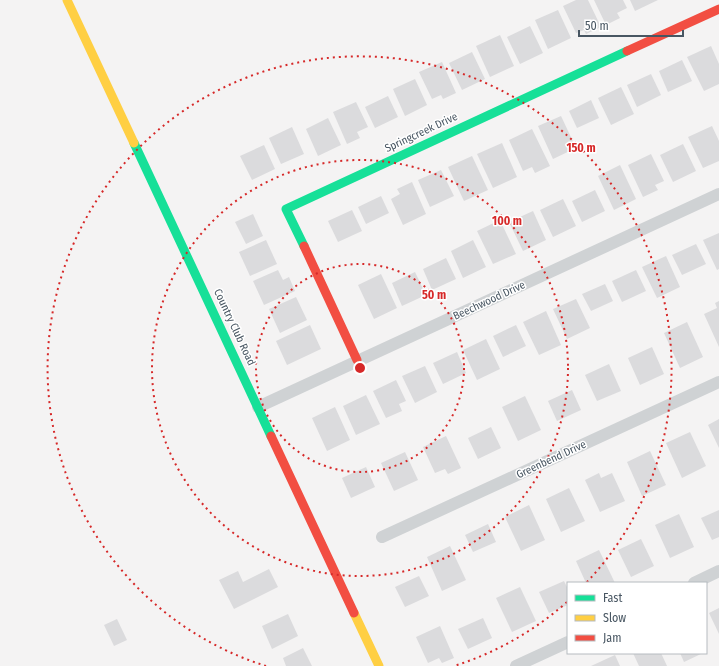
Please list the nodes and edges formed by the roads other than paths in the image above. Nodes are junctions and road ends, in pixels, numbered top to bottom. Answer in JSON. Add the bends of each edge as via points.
{"nodes":[{"id":1,"x":67,"y":0,"type":"edge"},
{"id":2,"x":715,"y":0,"type":"edge"},
{"id":3,"x":719,"y":9,"type":"edge"},
{"id":4,"x":719,"y":194,"type":"edge"},
{"id":5,"x":357,"y":360,"type":"junction"},
{"id":6,"x":719,"y":382,"type":"edge"},
{"id":7,"x":258,"y":407,"type":"junction"},
{"id":8,"x":382,"y":536,"type":"dead end"},
{"id":9,"x":719,"y":571,"type":"edge"},
{"id":10,"x":696,"y":582,"type":"edge"},
{"id":11,"x":567,"y":642,"type":"edge"},
{"id":12,"x":379,"y":666,"type":"edge"},
{"id":13,"x":516,"y":666,"type":"edge"}],
"edges":[{"from":1,"to":7,"type":"main road","name":"Country Club Road"},
{"from":2,"to":3,"type":"street"},
{"from":3,"to":5,"type":"main road","name":"Springcreek Drive","via":[[286,208]]},
{"from":4,"to":5,"type":"street","name":"Beechwood Drive"},
{"from":5,"to":7,"type":"street","name":"Beechwood Drive"},
{"from":6,"to":8,"type":"street","name":"Greenbend Drive"},
{"from":7,"to":12,"type":"main road","name":"Country Club Road"},
{"from":9,"to":10,"type":"street"},
{"from":11,"to":13,"type":"street"}]}
